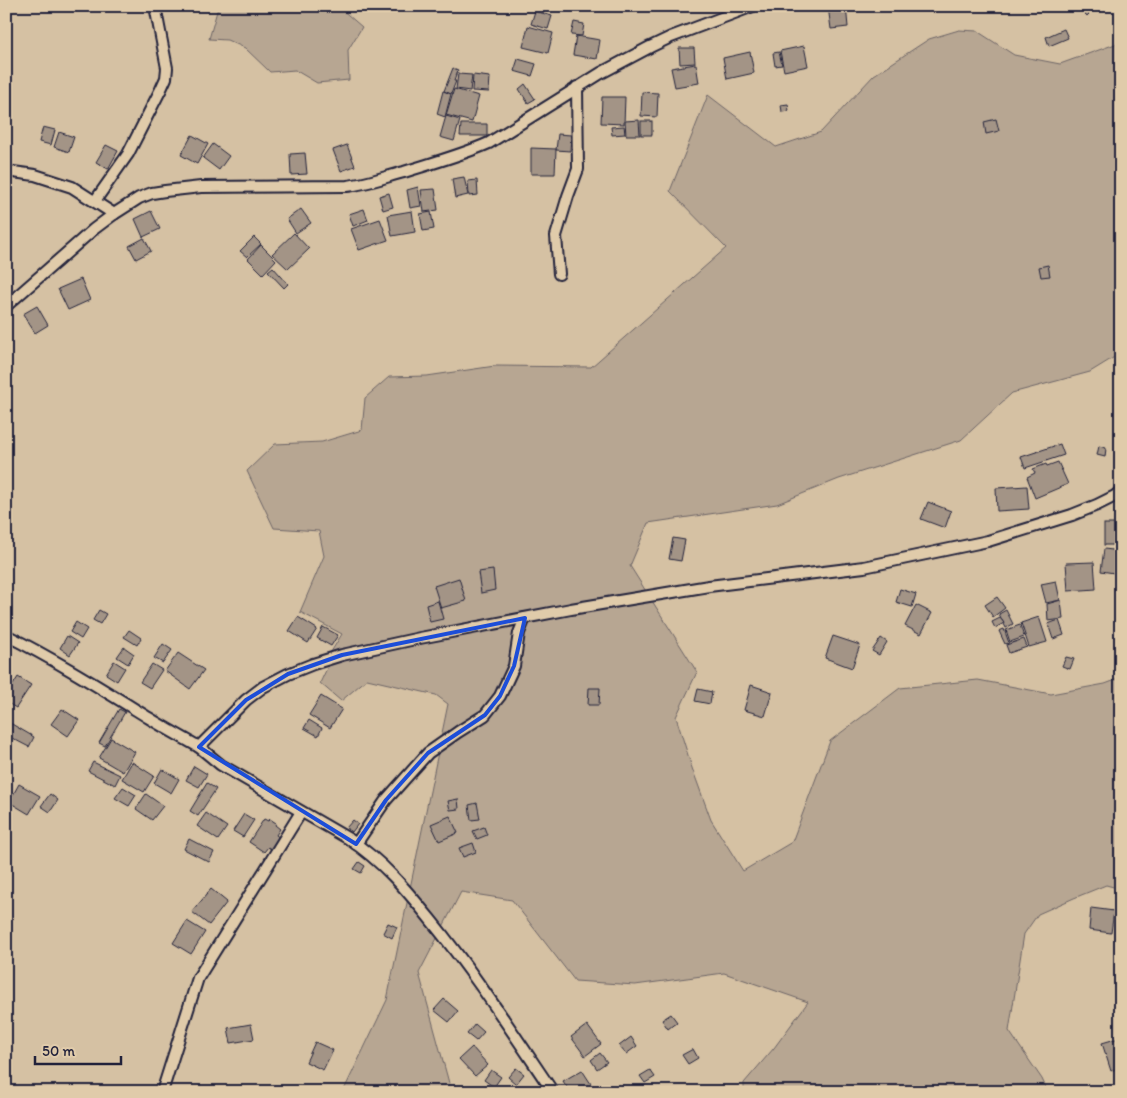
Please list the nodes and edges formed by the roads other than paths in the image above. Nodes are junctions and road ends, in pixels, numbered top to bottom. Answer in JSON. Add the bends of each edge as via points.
{"nodes":[{"id":1,"x":155,"y":6,"type":"edge"},
{"id":2,"x":753,"y":6,"type":"edge"},
{"id":3,"x":577,"y":87,"type":"junction"},
{"id":4,"x":6,"y":172,"type":"edge"},
{"id":5,"x":96,"y":201,"type":"junction"},
{"id":6,"x":114,"y":214,"type":"junction"},
{"id":7,"x":558,"y":274,"type":"dead end"},
{"id":8,"x":6,"y":306,"type":"edge"},
{"id":9,"x":1121,"y":491,"type":"edge"},
{"id":10,"x":525,"y":618,"type":"junction"},
{"id":11,"x":6,"y":635,"type":"edge"},
{"id":12,"x":199,"y":747,"type":"junction"},
{"id":13,"x":301,"y":812,"type":"junction"},
{"id":14,"x":356,"y":844,"type":"junction"},
{"id":15,"x":162,"y":1092,"type":"edge"},
{"id":16,"x":553,"y":1092,"type":"edge"}],
"edges":[{"from":1,"to":5,"type":"street","via":[[166,78],[128,154]]},
{"from":2,"to":3,"type":"street","via":[[650,47]]},
{"from":3,"to":6,"type":"street","via":[[476,149],[367,182],[347,186],[164,190],[139,198]]},
{"from":3,"to":7,"type":"street","via":[[578,169],[556,236]]},
{"from":4,"to":5,"type":"street","via":[[55,181]]},
{"from":5,"to":6,"type":"street"},
{"from":6,"to":8,"type":"street"},
{"from":9,"to":10,"type":"street","via":[[1072,515],[988,541],[864,567],[709,586]]},
{"from":10,"to":12,"type":"street","via":[[342,654],[304,667],[246,700]]},
{"from":10,"to":14,"type":"street","via":[[514,666],[500,696],[485,715],[428,753],[386,800]]},
{"from":11,"to":12,"type":"street","via":[[41,652]]},
{"from":12,"to":13,"type":"street","via":[[222,765]]},
{"from":13,"to":14,"type":"street"},
{"from":13,"to":15,"type":"street","via":[[198,978]]},
{"from":14,"to":16,"type":"street","via":[[400,882],[451,944]]}]}
